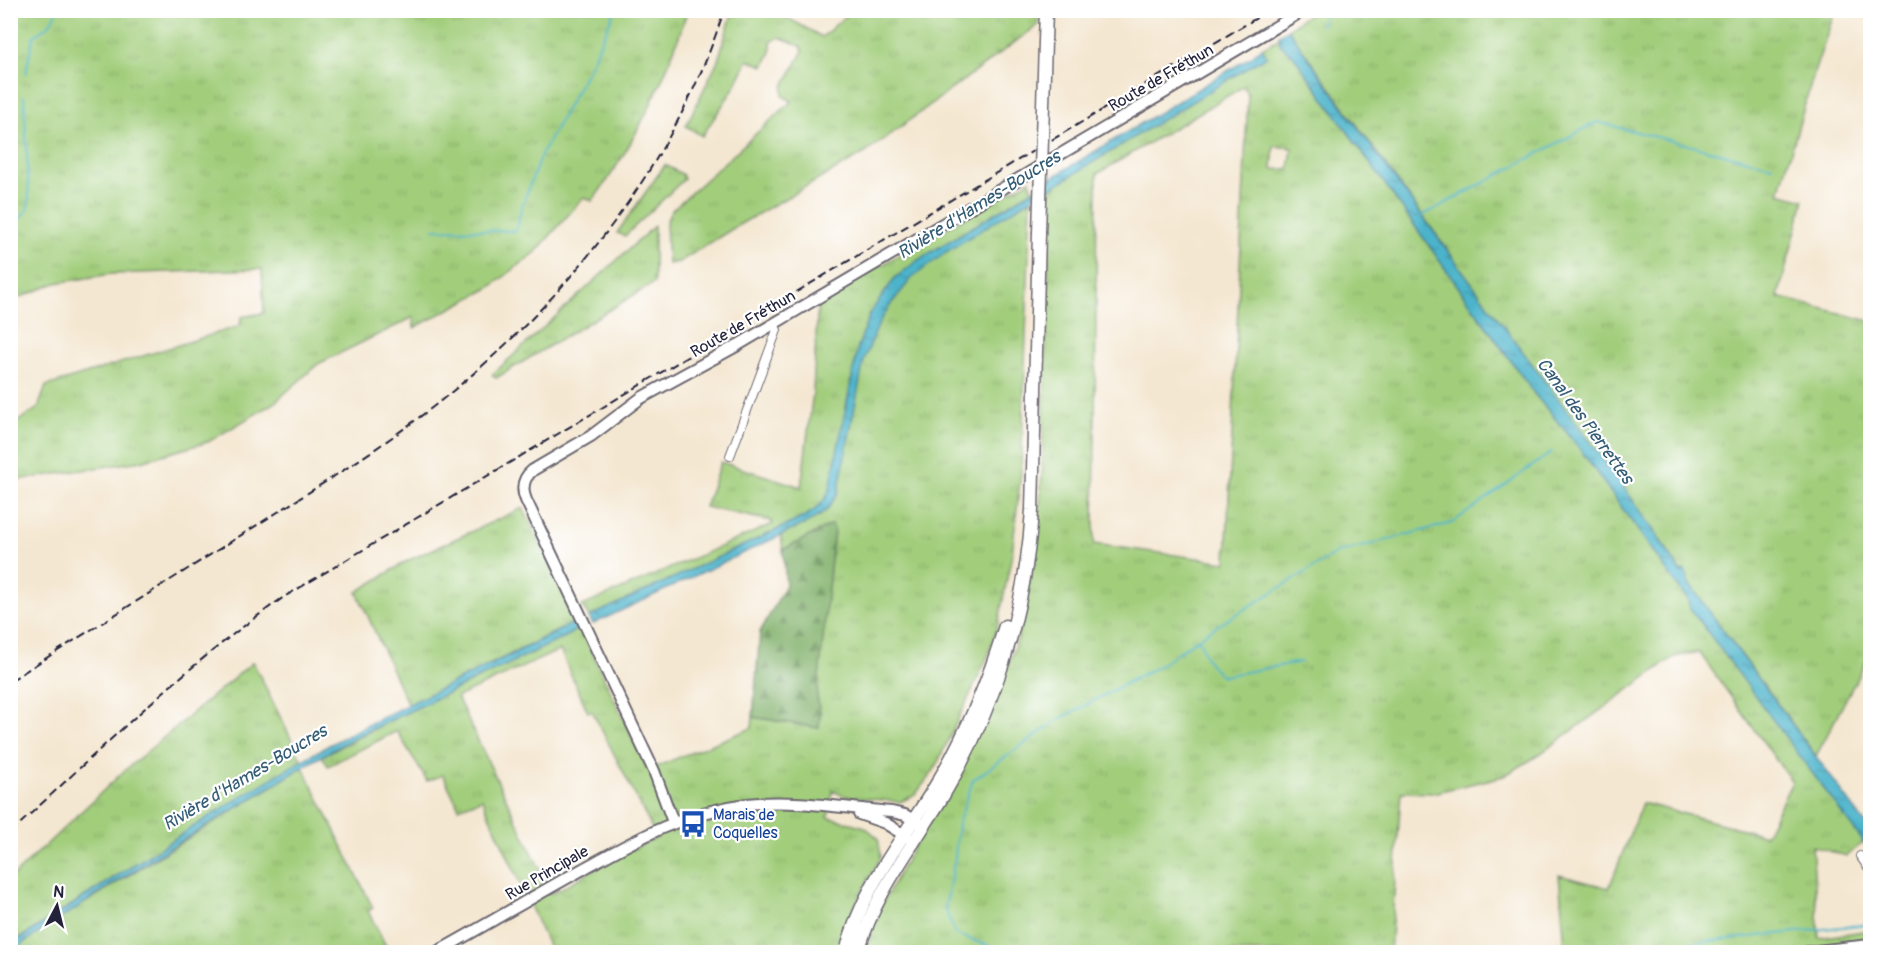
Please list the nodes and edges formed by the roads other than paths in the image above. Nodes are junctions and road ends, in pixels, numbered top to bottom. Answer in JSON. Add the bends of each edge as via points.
{"nodes":[{"id":1,"x":1046,"y":10,"type":"edge"},
{"id":2,"x":1304,"y":10,"type":"edge"},
{"id":3,"x":774,"y":324,"type":"junction"},
{"id":4,"x":730,"y":456,"type":"dead end"},
{"id":5,"x":826,"y":806,"type":"junction"},
{"id":6,"x":673,"y":822,"type":"junction"},
{"id":7,"x":918,"y":823,"type":"junction"},
{"id":8,"x":908,"y":837,"type":"junction"},
{"id":9,"x":1860,"y":856,"type":"dead end"},
{"id":10,"x":1870,"y":870,"type":"edge"},
{"id":11,"x":1870,"y":945,"type":"edge"},
{"id":12,"x":437,"y":952,"type":"edge"},
{"id":13,"x":846,"y":952,"type":"edge"},
{"id":14,"x":858,"y":952,"type":"edge"},
{"id":15,"x":1807,"y":952,"type":"edge"}],
"edges":[{"from":1,"to":7,"type":"main road","bridge":true,"via":[[1029,546],[1018,610],[991,696],[943,796]]},
{"from":2,"to":3,"type":"street","name":"Route de Fréthun"},
{"from":3,"to":4,"type":"street","via":[[777,330]]},
{"from":3,"to":6,"type":"street","name":"Route de Fréthun","via":[[641,398],[591,436],[532,471],[523,484],[523,493],[654,771]]},
{"from":5,"to":6,"type":"street","name":"Rue Principale","via":[[749,804]]},
{"from":5,"to":7,"type":"street","via":[[891,812]]},
{"from":5,"to":8,"type":"street","via":[[875,819]]},
{"from":6,"to":12,"type":"street","name":"Rue Principale"},
{"from":7,"to":8,"type":"main road"},
{"from":8,"to":13,"type":"main road","via":[[884,864],[864,901]]},
{"from":8,"to":14,"type":"main road"},
{"from":9,"to":10,"type":"street"},
{"from":11,"to":15,"type":"street"}]}
